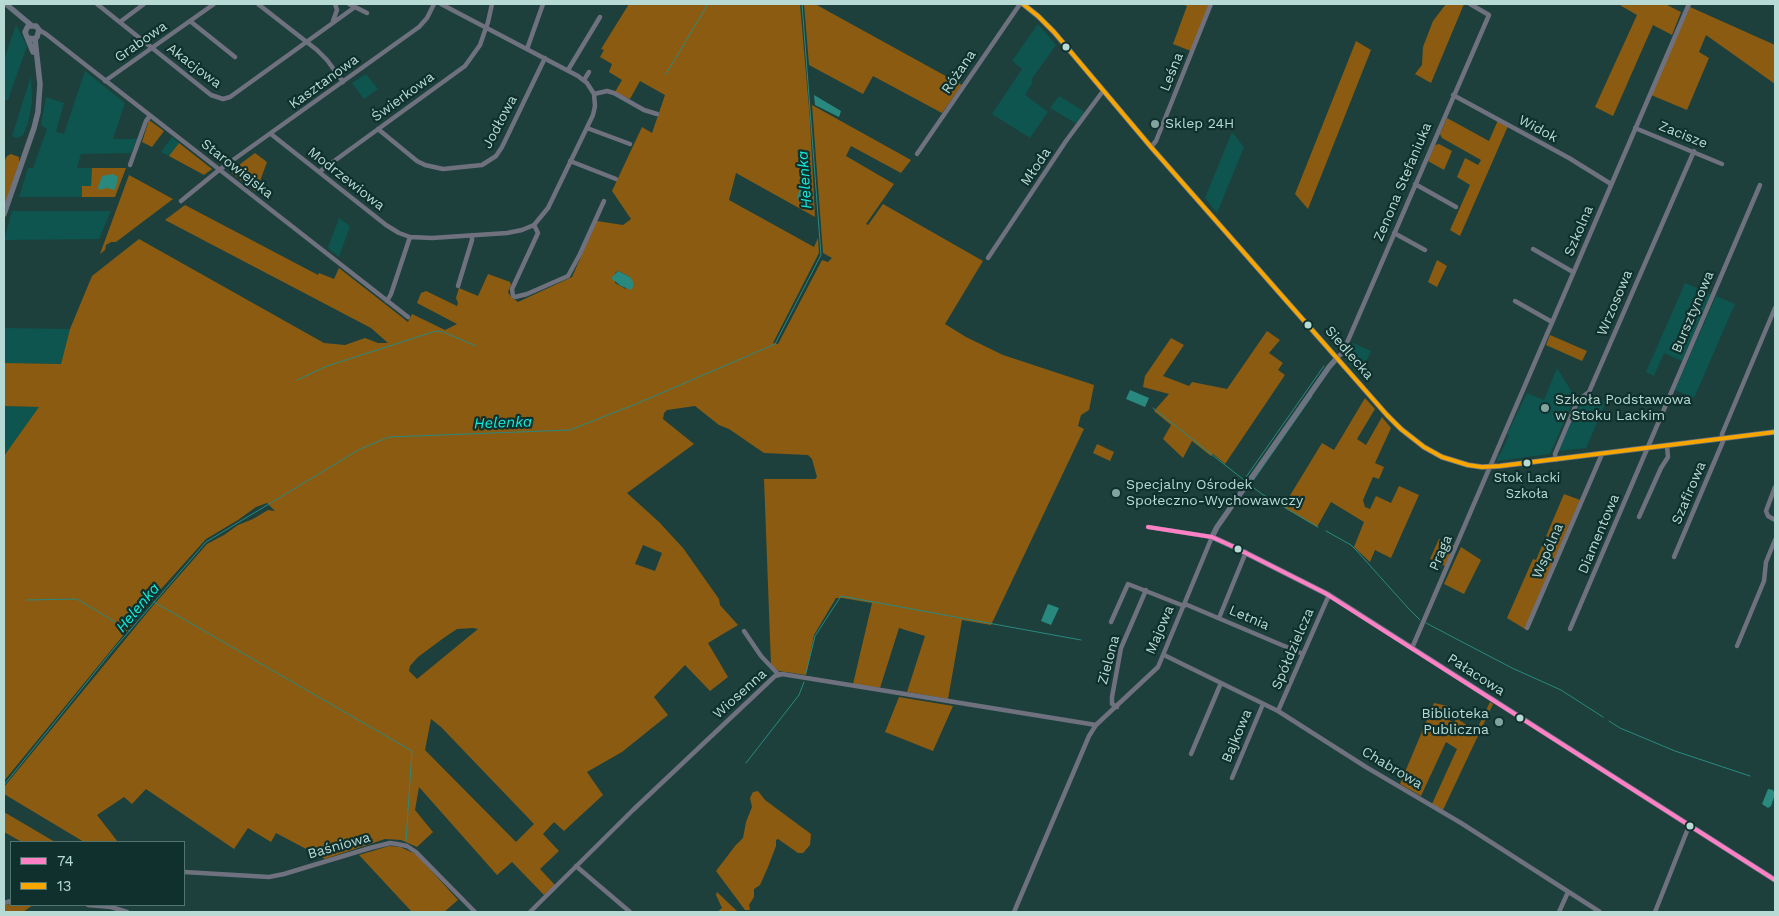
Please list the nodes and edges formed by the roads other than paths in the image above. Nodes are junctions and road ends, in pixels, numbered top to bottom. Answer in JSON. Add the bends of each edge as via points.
{"nodes":[{"id":1,"x":6,"y":4,"type":"edge"},
{"id":2,"x":97,"y":4,"type":"edge"},
{"id":3,"x":144,"y":4,"type":"edge"},
{"id":4,"x":214,"y":4,"type":"edge"},
{"id":5,"x":258,"y":4,"type":"edge"},
{"id":6,"x":335,"y":4,"type":"edge"},
{"id":7,"x":349,"y":4,"type":"edge"},
{"id":8,"x":434,"y":4,"type":"edge"},
{"id":9,"x":441,"y":4,"type":"edge"},
{"id":10,"x":492,"y":4,"type":"edge"},
{"id":11,"x":543,"y":4,"type":"edge"},
{"id":12,"x":1021,"y":4,"type":"edge"},
{"id":13,"x":1211,"y":4,"type":"edge"},
{"id":14,"x":1470,"y":4,"type":"edge"},
{"id":15,"x":1689,"y":4,"type":"edge"},
{"id":16,"x":355,"y":7,"type":"junction"},
{"id":17,"x":14,"y":10,"type":"junction"},
{"id":18,"x":368,"y":13,"type":"dead end"},
{"id":19,"x":600,"y":17,"type":"dead end"},
{"id":20,"x":190,"y":21,"type":"junction"},
{"id":21,"x":120,"y":22,"type":"junction"},
{"id":22,"x":31,"y":25,"type":"junction"},
{"id":23,"x":331,"y":25,"type":"junction"},
{"id":24,"x":487,"y":27,"type":"junction"},
{"id":25,"x":26,"y":30,"type":"junction"},
{"id":26,"x":37,"y":35,"type":"junction"},
{"id":27,"x":28,"y":38,"type":"junction"},
{"id":28,"x":307,"y":42,"type":"junction"},
{"id":29,"x":152,"y":48,"type":"junction"},
{"id":30,"x":526,"y":48,"type":"junction"},
{"id":31,"x":235,"y":57,"type":"dead end"},
{"id":32,"x":545,"y":58,"type":"junction"},
{"id":33,"x":36,"y":61,"type":"junction"},
{"id":34,"x":568,"y":70,"type":"junction"},
{"id":35,"x":589,"y":72,"type":"dead end"},
{"id":36,"x":584,"y":80,"type":"junction"},
{"id":37,"x":105,"y":81,"type":"junction"},
{"id":38,"x":343,"y":82,"type":"junction"},
{"id":39,"x":1103,"y":91,"type":"junction"},
{"id":40,"x":594,"y":94,"type":"junction"},
{"id":41,"x":1453,"y":95,"type":"junction"},
{"id":42,"x":657,"y":114,"type":"dead end"},
{"id":43,"x":150,"y":116,"type":"junction"},
{"id":44,"x":587,"y":128,"type":"junction"},
{"id":45,"x":1635,"y":128,"type":"junction"},
{"id":46,"x":378,"y":129,"type":"junction"},
{"id":47,"x":271,"y":134,"type":"junction"},
{"id":48,"x":630,"y":144,"type":"dead end"},
{"id":49,"x":1151,"y":147,"type":"junction"},
{"id":50,"x":1694,"y":152,"type":"junction"},
{"id":51,"x":917,"y":154,"type":"dead end"},
{"id":52,"x":570,"y":161,"type":"junction"},
{"id":53,"x":1722,"y":164,"type":"dead end"},
{"id":54,"x":130,"y":165,"type":"dead end"},
{"id":55,"x":219,"y":170,"type":"junction"},
{"id":56,"x":318,"y":172,"type":"junction"},
{"id":57,"x":616,"y":179,"type":"dead end"},
{"id":58,"x":1415,"y":184,"type":"junction"},
{"id":59,"x":1611,"y":184,"type":"junction"},
{"id":60,"x":1760,"y":185,"type":"dead end"},
{"id":61,"x":604,"y":201,"type":"dead end"},
{"id":62,"x":181,"y":202,"type":"dead end"},
{"id":63,"x":1456,"y":207,"type":"dead end"},
{"id":64,"x":4,"y":214,"type":"edge"},
{"id":65,"x":534,"y":225,"type":"junction"},
{"id":66,"x":1394,"y":233,"type":"junction"},
{"id":67,"x":472,"y":235,"type":"junction"},
{"id":68,"x":410,"y":237,"type":"junction"},
{"id":69,"x":1532,"y":249,"type":"dead end"},
{"id":70,"x":1425,"y":250,"type":"dead end"},
{"id":71,"x":988,"y":258,"type":"dead end"},
{"id":72,"x":1573,"y":272,"type":"junction"},
{"id":73,"x":458,"y":286,"type":"dead end"},
{"id":74,"x":1515,"y":301,"type":"dead end"},
{"id":75,"x":387,"y":302,"type":"junction"},
{"id":76,"x":1775,"y":308,"type":"edge"},
{"id":77,"x":408,"y":317,"type":"dead end"},
{"id":78,"x":1552,"y":322,"type":"junction"},
{"id":79,"x":1337,"y":358,"type":"junction"},
{"id":80,"x":1775,"y":432,"type":"edge"},
{"id":81,"x":1723,"y":439,"type":"junction"},
{"id":82,"x":1667,"y":446,"type":"junction"},
{"id":83,"x":1648,"y":448,"type":"junction"},
{"id":84,"x":1602,"y":454,"type":"junction"},
{"id":85,"x":1556,"y":460,"type":"junction"},
{"id":86,"x":1490,"y":466,"type":"junction"},
{"id":87,"x":1775,"y":487,"type":"edge"},
{"id":88,"x":1640,"y":516,"type":"dead end"},
{"id":89,"x":1775,"y":520,"type":"edge"},
{"id":90,"x":1148,"y":527,"type":"dead end"},
{"id":91,"x":1212,"y":537,"type":"junction"},
{"id":92,"x":1775,"y":540,"type":"edge"},
{"id":93,"x":1246,"y":552,"type":"junction"},
{"id":94,"x":1674,"y":557,"type":"dead end"},
{"id":95,"x":1146,"y":590,"type":"junction"},
{"id":96,"x":1329,"y":595,"type":"junction"},
{"id":97,"x":1185,"y":605,"type":"junction"},
{"id":98,"x":1219,"y":618,"type":"junction"},
{"id":99,"x":1111,"y":622,"type":"dead end"},
{"id":100,"x":1527,"y":628,"type":"dead end"},
{"id":101,"x":1570,"y":629,"type":"dead end"},
{"id":102,"x":744,"y":631,"type":"dead end"},
{"id":103,"x":1737,"y":646,"type":"dead end"},
{"id":104,"x":1412,"y":648,"type":"junction"},
{"id":105,"x":1303,"y":654,"type":"junction"},
{"id":106,"x":1164,"y":656,"type":"junction"},
{"id":107,"x":779,"y":675,"type":"junction"},
{"id":108,"x":1221,"y":683,"type":"junction"},
{"id":109,"x":1263,"y":704,"type":"junction"},
{"id":110,"x":1117,"y":706,"type":"junction"},
{"id":111,"x":1278,"y":711,"type":"junction"},
{"id":112,"x":1096,"y":725,"type":"junction"},
{"id":113,"x":1191,"y":754,"type":"dead end"},
{"id":114,"x":1232,"y":778,"type":"dead end"},
{"id":115,"x":1689,"y":826,"type":"junction"},
{"id":116,"x":576,"y":866,"type":"junction"},
{"id":117,"x":185,"y":872,"type":"edge"},
{"id":118,"x":1775,"y":880,"type":"edge"},
{"id":119,"x":1568,"y":892,"type":"junction"},
{"id":120,"x":100,"y":906,"type":"edge"},
{"id":121,"x":127,"y":912,"type":"edge"},
{"id":122,"x":475,"y":912,"type":"edge"},
{"id":123,"x":530,"y":912,"type":"edge"},
{"id":124,"x":630,"y":912,"type":"edge"},
{"id":125,"x":1014,"y":912,"type":"edge"},
{"id":126,"x":1559,"y":912,"type":"edge"},
{"id":127,"x":1600,"y":912,"type":"edge"},
{"id":128,"x":1655,"y":912,"type":"edge"}],
"edges":[{"from":1,"to":17,"type":"street"},
{"from":2,"to":21,"type":"street","name":"Akacjowa"},
{"from":3,"to":21,"type":"street"},
{"from":4,"to":20,"type":"street","name":"Grabowa"},
{"from":5,"to":28,"type":"street"},
{"from":6,"to":23,"type":"street","via":[[335,18]]},
{"from":7,"to":16,"type":"street"},
{"from":8,"to":38,"type":"street","name":"Kasztanowa","via":[[419,27]]},
{"from":9,"to":24,"type":"street"},
{"from":10,"to":24,"type":"street","name":"Świerkowa"},
{"from":11,"to":30,"type":"street"},
{"from":12,"to":39,"type":"street","name":"Siedlecka","via":[[1054,32]]},
{"from":12,"to":51,"type":"street","name":"Różana"},
{"from":13,"to":49,"type":"street","name":"Leśna"},
{"from":14,"to":41,"type":"street","name":"Zenona Stefaniuka","via":[[1489,15]]},
{"from":15,"to":45,"type":"street","name":"Szkolna"},
{"from":16,"to":18,"type":"street"},
{"from":16,"to":23,"type":"street","name":"Akacjowa"},
{"from":17,"to":22,"type":"street"},
{"from":17,"to":25,"type":"street"},
{"from":19,"to":34,"type":"street"},
{"from":20,"to":29,"type":"street","name":"Grabowa"},
{"from":20,"to":31,"type":"street"},
{"from":21,"to":29,"type":"street","name":"Akacjowa"},
{"from":22,"to":25,"type":"street"},
{"from":22,"to":26,"type":"street","via":[[36,26]]},
{"from":23,"to":28,"type":"street","name":"Akacjowa"},
{"from":24,"to":30,"type":"street"},
{"from":24,"to":46,"type":"street","name":"Świerkowa","via":[[480,45],[465,66]]},
{"from":25,"to":27,"type":"street"},
{"from":26,"to":27,"type":"street"},
{"from":26,"to":33,"type":"street"},
{"from":26,"to":37,"type":"street","name":"Starowiejska","via":[[52,40]]},
{"from":27,"to":33,"type":"street"},
{"from":28,"to":29,"type":"street","name":"Akacjowa","via":[[223,99],[211,95]]},
{"from":28,"to":38,"type":"street","via":[[328,60]]},
{"from":29,"to":37,"type":"street","name":"Grabowa"},
{"from":30,"to":32,"type":"street"},
{"from":32,"to":34,"type":"street"},
{"from":32,"to":46,"type":"street","name":"Jodłowa","via":[[496,156],[482,165],[443,169],[425,165]]},
{"from":33,"to":64,"type":"street","via":[[40,84],[38,112]]},
{"from":34,"to":36,"type":"street"},
{"from":35,"to":36,"type":"street"},
{"from":36,"to":40,"type":"street"},
{"from":37,"to":43,"type":"street","name":"Starowiejska"},
{"from":38,"to":47,"type":"street","name":"Kasztanowa"},
{"from":39,"to":49,"type":"street","name":"Siedlecka"},
{"from":39,"to":71,"type":"street","name":"Młoda"},
{"from":40,"to":42,"type":"street","via":[[614,93]]},
{"from":40,"to":44,"type":"street","via":[[595,106]]},
{"from":41,"to":58,"type":"street","name":"Zenona Stefaniuka"},
{"from":41,"to":59,"type":"street","name":"Widok","via":[[1570,158]]},
{"from":43,"to":54,"type":"street"},
{"from":43,"to":55,"type":"street","name":"Starowiejska"},
{"from":44,"to":48,"type":"street"},
{"from":44,"to":52,"type":"street"},
{"from":45,"to":50,"type":"street","name":"Zacisze"},
{"from":45,"to":59,"type":"street","name":"Szkolna"},
{"from":46,"to":56,"type":"street","name":"Świerkowa"},
{"from":47,"to":55,"type":"street","name":"Kasztanowa"},
{"from":47,"to":56,"type":"street","name":"Modrzewiowa"},
{"from":49,"to":79,"type":"street","name":"Siedlecka"},
{"from":50,"to":53,"type":"street","name":"Zacisze"},
{"from":50,"to":85,"type":"street","name":"Wrzosowa","via":[[1589,392],[1578,400],[1555,454]]},
{"from":52,"to":57,"type":"street"},
{"from":52,"to":65,"type":"street","via":[[548,208]]},
{"from":55,"to":62,"type":"street","name":"Kasztanowa"},
{"from":55,"to":75,"type":"street","name":"Starowiejska"},
{"from":56,"to":68,"type":"street","name":"Modrzewiowa","via":[[386,225]]},
{"from":58,"to":63,"type":"street"},
{"from":58,"to":66,"type":"street","name":"Zenona Stefaniuka"},
{"from":59,"to":72,"type":"street","name":"Szkolna"},
{"from":60,"to":83,"type":"street","name":"Bursztynowa"},
{"from":61,"to":65,"type":"street","via":[[568,276],[515,297],[512,289],[538,233]]},
{"from":65,"to":67,"type":"street","name":"Modrzewiowa","via":[[522,230]]},
{"from":66,"to":70,"type":"street"},
{"from":66,"to":79,"type":"street","name":"Zenona Stefaniuka"},
{"from":67,"to":68,"type":"street","name":"Modrzewiowa"},
{"from":67,"to":73,"type":"street"},
{"from":68,"to":75,"type":"street"},
{"from":69,"to":72,"type":"street"},
{"from":72,"to":78,"type":"street","name":"Szkolna"},
{"from":74,"to":78,"type":"street"},
{"from":75,"to":77,"type":"street","name":"Starowiejska"},
{"from":76,"to":81,"type":"street","name":"Szafirowa","via":[[1722,434]]},
{"from":78,"to":86,"type":"street","name":"Szkolna"},
{"from":79,"to":86,"type":"street","name":"Siedlecka","via":[[1387,415],[1416,442],[1451,460]]},
{"from":79,"to":91,"type":"street","name":"Majowa"},
{"from":80,"to":81,"type":"street","name":"Siedlecka"},
{"from":81,"to":82,"type":"street","name":"Siedlecka"},
{"from":81,"to":94,"type":"street","name":"Szafirowa"},
{"from":82,"to":83,"type":"street","name":"Siedlecka"},
{"from":82,"to":88,"type":"street","via":[[1668,457]]},
{"from":83,"to":84,"type":"street","name":"Siedlecka"},
{"from":83,"to":101,"type":"street","name":"Diamentowa"},
{"from":84,"to":85,"type":"street","name":"Siedlecka"},
{"from":84,"to":100,"type":"street","name":"Wspólna"},
{"from":85,"to":86,"type":"street","name":"Siedlecka"},
{"from":86,"to":104,"type":"street","name":"Praga"},
{"from":87,"to":89,"type":"street","via":[[1766,511]]},
{"from":90,"to":91,"type":"street","name":"Pałacowa"},
{"from":91,"to":93,"type":"street","name":"Pałacowa"},
{"from":91,"to":97,"type":"street","name":"Majowa"},
{"from":92,"to":103,"type":"street","via":[[1766,562],[1764,581]]},
{"from":93,"to":96,"type":"street","name":"Pałacowa"},
{"from":93,"to":98,"type":"street"},
{"from":95,"to":97,"type":"street","name":"Letnia"},
{"from":95,"to":99,"type":"street","name":"Letnia","via":[[1128,584]]},
{"from":95,"to":110,"type":"street","name":"Zielona","via":[[1121,648],[1112,697],[1112,704]]},
{"from":96,"to":104,"type":"street","name":"Pałacowa"},
{"from":96,"to":105,"type":"street","name":"Spółdzielcza"},
{"from":97,"to":98,"type":"street","name":"Letnia"},
{"from":97,"to":106,"type":"street","name":"Majowa"},
{"from":98,"to":105,"type":"street","name":"Letnia"},
{"from":102,"to":107,"type":"street"},
{"from":104,"to":115,"type":"street","name":"Pałacowa"},
{"from":105,"to":111,"type":"street","name":"Spółdzielcza"},
{"from":106,"to":108,"type":"street","name":"Chabrowa"},
{"from":106,"to":110,"type":"street","name":"Majowa","via":[[1158,667]]},
{"from":107,"to":112,"type":"street","name":"Wiosenna"},
{"from":107,"to":116,"type":"street","name":"Wiosenna","via":[[769,680]]},
{"from":108,"to":109,"type":"street","name":"Chabrowa"},
{"from":108,"to":113,"type":"street"},
{"from":109,"to":111,"type":"street","name":"Chabrowa"},
{"from":109,"to":114,"type":"street","name":"Bajkowa"},
{"from":110,"to":112,"type":"street","name":"Majowa"},
{"from":111,"to":119,"type":"street","name":"Chabrowa"},
{"from":112,"to":125,"type":"street","name":"Majowa"},
{"from":115,"to":118,"type":"street","name":"Pałacowa"},
{"from":115,"to":128,"type":"street"},
{"from":116,"to":123,"type":"street","name":"Wiosenna"},
{"from":116,"to":124,"type":"street"},
{"from":117,"to":122,"type":"street","name":"Baśniowa","via":[[269,877],[390,843],[407,846],[416,852]]},
{"from":119,"to":126,"type":"street"},
{"from":119,"to":127,"type":"street","name":"Chabrowa"},
{"from":120,"to":121,"type":"street"}]}
